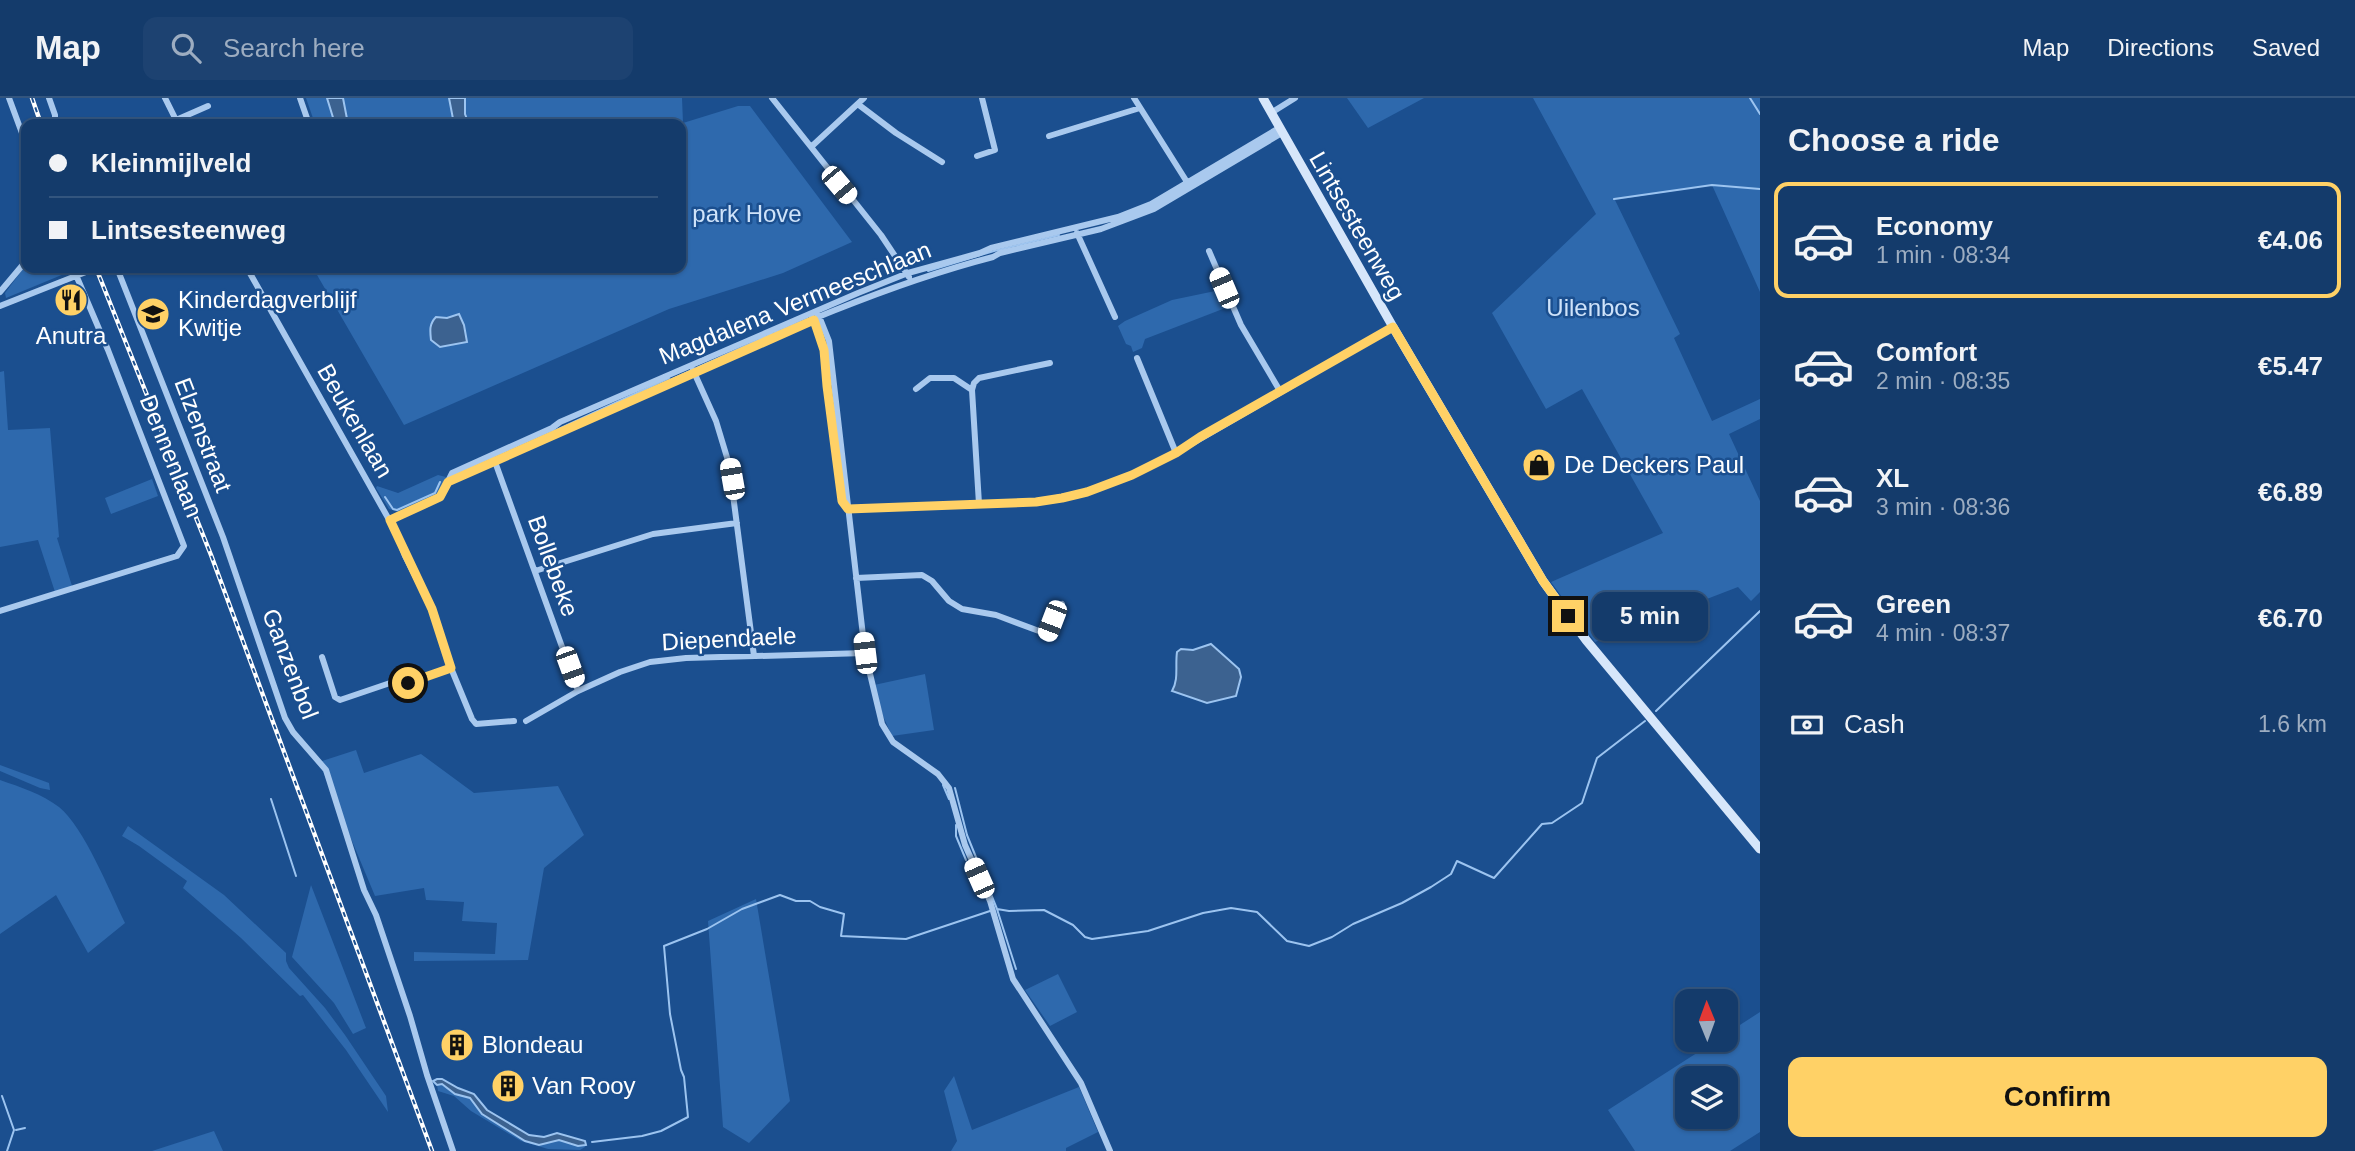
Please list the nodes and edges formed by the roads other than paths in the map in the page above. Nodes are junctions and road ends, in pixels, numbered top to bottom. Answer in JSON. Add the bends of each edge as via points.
{"nodes":[{"id":1,"x":9,"y":98,"type":"edge"},
{"id":2,"x":49,"y":98,"type":"edge"},
{"id":3,"x":165,"y":98,"type":"edge"},
{"id":4,"x":300,"y":98,"type":"edge"},
{"id":5,"x":772,"y":98,"type":"edge"},
{"id":6,"x":864,"y":98,"type":"edge"},
{"id":7,"x":982,"y":98,"type":"edge"},
{"id":8,"x":1134,"y":98,"type":"edge"},
{"id":9,"x":1263,"y":98,"type":"edge"},
{"id":10,"x":1295,"y":98,"type":"edge"},
{"id":11,"x":859,"y":105,"type":"junction"},
{"id":12,"x":208,"y":106,"type":"dead end"},
{"id":13,"x":1140,"y":108,"type":"junction"},
{"id":14,"x":1272,"y":113,"type":"junction"},
{"id":15,"x":55,"y":119,"type":"edge"},
{"id":16,"x":176,"y":119,"type":"edge"},
{"id":17,"x":178,"y":119,"type":"edge"},
{"id":18,"x":307,"y":119,"type":"edge"},
{"id":19,"x":21,"y":130,"type":"edge"},
{"id":20,"x":1281,"y":130,"type":"junction"},
{"id":21,"x":1049,"y":136,"type":"dead end"},
{"id":22,"x":811,"y":147,"type":"junction"},
{"id":23,"x":977,"y":156,"type":"dead end"},
{"id":24,"x":942,"y":162,"type":"dead end"},
{"id":25,"x":1188,"y":184,"type":"junction"},
{"id":26,"x":1076,"y":231,"type":"junction"},
{"id":27,"x":1209,"y":251,"type":"dead end"},
{"id":28,"x":21,"y":267,"type":"edge"},
{"id":29,"x":82,"y":273,"type":"edge"},
{"id":30,"x":119,"y":273,"type":"edge"},
{"id":31,"x":249,"y":273,"type":"edge"},
{"id":32,"x":76,"y":275,"type":"junction"},
{"id":33,"x":909,"y":277,"type":"junction"},
{"id":34,"x":0,"y":292,"type":"edge"},
{"id":35,"x":0,"y":306,"type":"edge"},
{"id":36,"x":816,"y":315,"type":"junction"},
{"id":37,"x":1115,"y":317,"type":"dead end"},
{"id":38,"x":1393,"y":327,"type":"junction"},
{"id":39,"x":1137,"y":358,"type":"dead end"},
{"id":40,"x":1050,"y":363,"type":"dead end"},
{"id":41,"x":693,"y":368,"type":"junction"},
{"id":42,"x":916,"y":389,"type":"dead end"},
{"id":43,"x":972,"y":390,"type":"junction"},
{"id":44,"x":1280,"y":391,"type":"junction"},
{"id":45,"x":1176,"y":453,"type":"junction"},
{"id":46,"x":494,"y":458,"type":"junction"},
{"id":47,"x":979,"y":504,"type":"junction"},
{"id":48,"x":848,"y":509,"type":"junction"},
{"id":49,"x":390,"y":520,"type":"junction"},
{"id":50,"x":737,"y":523,"type":"junction"},
{"id":51,"x":223,"y":537,"type":"joint"},
{"id":52,"x":535,"y":571,"type":"junction"},
{"id":53,"x":856,"y":578,"type":"junction"},
{"id":54,"x":1062,"y":604,"type":"dead end"},
{"id":55,"x":0,"y":611,"type":"edge"},
{"id":56,"x":865,"y":653,"type":"junction"},
{"id":57,"x":754,"y":656,"type":"junction"},
{"id":58,"x":322,"y":657,"type":"dead end"},
{"id":59,"x":451,"y":668,"type":"junction"},
{"id":60,"x":578,"y":691,"type":"junction"},
{"id":61,"x":514,"y":721,"type":"dead end"},
{"id":62,"x":526,"y":721,"type":"dead end"},
{"id":63,"x":1760,"y":849,"type":"edge"},
{"id":64,"x":453,"y":1151,"type":"edge"},
{"id":65,"x":1110,"y":1151,"type":"edge"}],
"edges":[{"from":1,"to":19,"type":"street"},
{"from":2,"to":15,"type":"street"},
{"from":3,"to":16,"type":"street"},
{"from":4,"to":18,"type":"street"},
{"from":5,"to":22,"type":"street"},
{"from":6,"to":11,"type":"street"},
{"from":7,"to":23,"type":"street","via":[[995,150]]},
{"from":8,"to":13,"type":"street"},
{"from":9,"to":14,"type":"street","name":"Lintsesteenweg"},
{"from":10,"to":14,"type":"street"},
{"from":11,"to":22,"type":"street"},
{"from":11,"to":24,"type":"street"},
{"from":12,"to":17,"type":"street"},
{"from":13,"to":21,"type":"street"},
{"from":13,"to":25,"type":"street"},
{"from":14,"to":20,"type":"street","name":"Lintsesteenweg"},
{"from":20,"to":25,"type":"street","name":"Magdalena Vermeeschlaan"},
{"from":20,"to":38,"type":"street","name":"Lintsesteenweg"},
{"from":22,"to":33,"type":"street"},
{"from":25,"to":26,"type":"street","name":"Magdalena Vermeeschlaan","via":[[1150,204]]},
{"from":26,"to":33,"type":"street","name":"Magdalena Vermeeschlaan","via":[[991,248]]},
{"from":26,"to":37,"type":"street"},
{"from":27,"to":44,"type":"street","via":[[1241,325]]},
{"from":28,"to":34,"type":"street"},
{"from":29,"to":32,"type":"street"},
{"from":30,"to":51,"type":"street","name":"Elzenstraat"},
{"from":31,"to":49,"type":"street","name":"Beukenlaan"},
{"from":32,"to":35,"type":"street"},
{"from":32,"to":55,"type":"street","name":"Dennenlaan","via":[[184,542],[183,552]]},
{"from":33,"to":36,"type":"street","name":"Magdalena Vermeeschlaan"},
{"from":36,"to":41,"type":"street","name":"Magdalena Vermeeschlaan"},
{"from":36,"to":48,"type":"street","via":[[830,341]]},
{"from":38,"to":44,"type":"street"},
{"from":38,"to":63,"type":"street","name":"Lintsesteenweg","via":[[1555,599]]},
{"from":39,"to":45,"type":"street"},
{"from":40,"to":43,"type":"street","via":[[979,378]]},
{"from":41,"to":46,"type":"street","name":"Magdalena Vermeeschlaan"},
{"from":41,"to":50,"type":"street","via":[[725,448]]},
{"from":42,"to":43,"type":"street","via":[[930,378],[954,378]]},
{"from":43,"to":47,"type":"street"},
{"from":44,"to":45,"type":"street"},
{"from":45,"to":47,"type":"street","via":[[1087,492],[1036,502]]},
{"from":46,"to":49,"type":"street","name":"Magdalena Vermeeschlaan","via":[[452,473],[440,497]]},
{"from":46,"to":52,"type":"street","name":"Bollebeke"},
{"from":47,"to":48,"type":"street"},
{"from":48,"to":53,"type":"street"},
{"from":49,"to":59,"type":"street","name":"Beukenlaan","via":[[432,609]]},
{"from":50,"to":52,"type":"street","via":[[653,534]]},
{"from":50,"to":57,"type":"street"},
{"from":51,"to":64,"type":"street","name":"Ganzenbol","via":[[285,718],[326,770]]},
{"from":52,"to":60,"type":"street","name":"Bollebeke"},
{"from":53,"to":54,"type":"street","via":[[922,575],[962,609],[996,615],[1047,634]]},
{"from":53,"to":56,"type":"street"},
{"from":56,"to":57,"type":"street","name":"Diependaele"},
{"from":56,"to":65,"type":"street","via":[[882,724],[893,742],[938,774],[949,788],[1013,979],[1081,1083]]},
{"from":57,"to":60,"type":"street","name":"Diependaele","via":[[650,662]]},
{"from":58,"to":59,"type":"street","via":[[340,700]]},
{"from":59,"to":61,"type":"street","name":"Beukenlaan","via":[[474,722]]},
{"from":60,"to":62,"type":"street","name":"Diependaele"}]}
